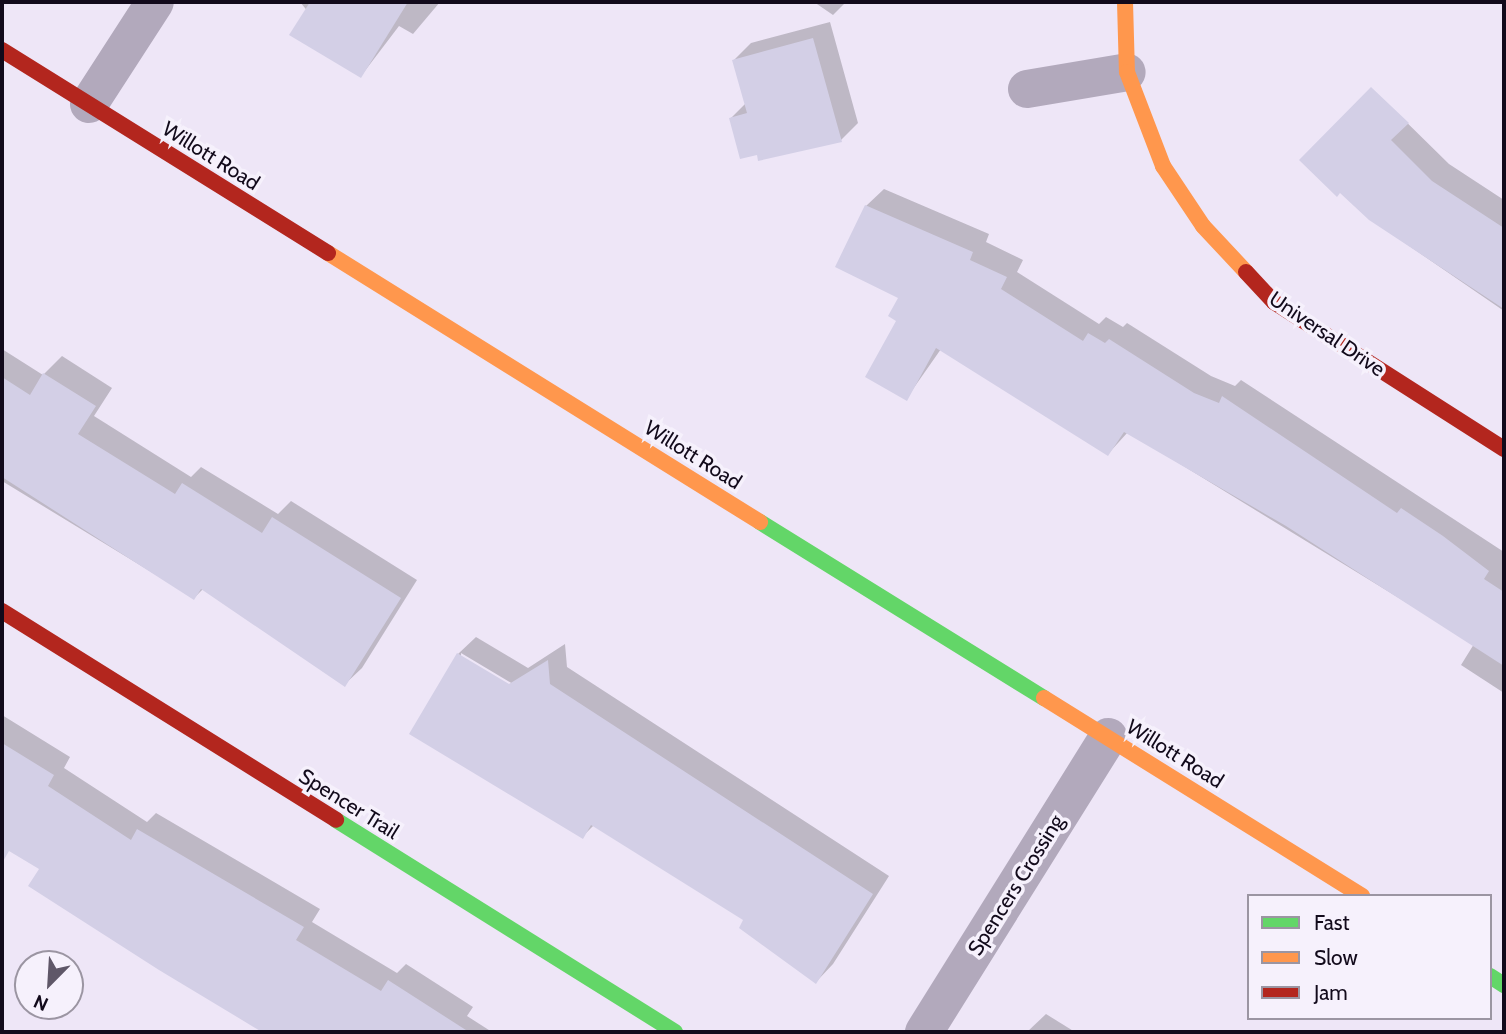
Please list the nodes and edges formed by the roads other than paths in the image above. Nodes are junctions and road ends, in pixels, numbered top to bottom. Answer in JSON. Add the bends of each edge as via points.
{"nodes":[{"id":1,"x":155,"y":2,"type":"edge"},
{"id":2,"x":1125,"y":2,"type":"edge"},
{"id":3,"x":2,"y":50,"type":"edge"},
{"id":4,"x":1127,"y":72,"type":"junction"},
{"id":5,"x":1027,"y":89,"type":"dead end"},
{"id":6,"x":89,"y":104,"type":"junction"},
{"id":7,"x":1504,"y":449,"type":"edge"},
{"id":8,"x":2,"y":611,"type":"edge"},
{"id":9,"x":1108,"y":737,"type":"junction"},
{"id":10,"x":1359,"y":894,"type":"edge"},
{"id":11,"x":675,"y":1032,"type":"edge"},
{"id":12,"x":924,"y":1032,"type":"edge"}],
"edges":[{"from":1,"to":6,"type":"street"},
{"from":2,"to":4,"type":"main road","name":"Universal Drive"},
{"from":3,"to":6,"type":"main road","name":"Willott Road"},
{"from":4,"to":5,"type":"street"},
{"from":4,"to":7,"type":"main road","name":"Universal Drive","via":[[1164,166],[1203,226],[1274,302]]},
{"from":6,"to":9,"type":"main road","name":"Willott Road"},
{"from":8,"to":11,"type":"main road","name":"Spencer Trail"},
{"from":9,"to":10,"type":"main road","name":"Willott Road"},
{"from":9,"to":12,"type":"street","name":"Spencers Crossing"}]}
